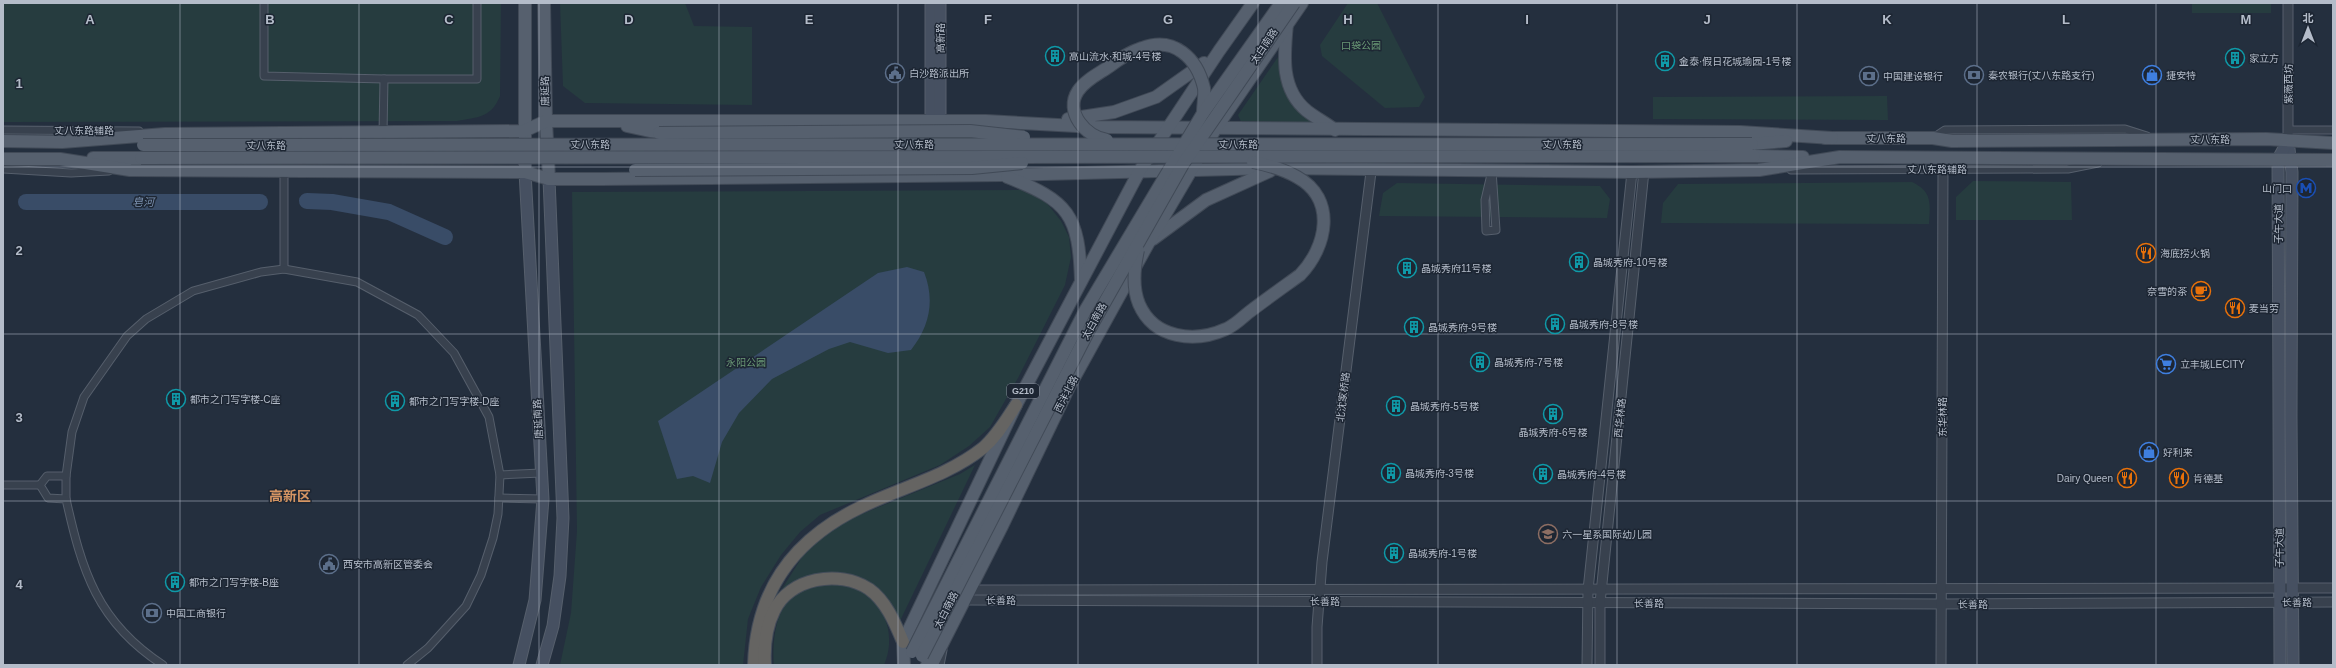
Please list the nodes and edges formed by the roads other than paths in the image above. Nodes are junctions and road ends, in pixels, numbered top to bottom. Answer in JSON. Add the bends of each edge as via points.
{"nodes":[{"id":1,"x":264,"y":3,"type":"edge"},
{"id":2,"x":477,"y":3,"type":"edge"},
{"id":3,"x":525,"y":3,"type":"edge"},
{"id":4,"x":544,"y":3,"type":"edge"},
{"id":5,"x":931,"y":3,"type":"edge"},
{"id":6,"x":940,"y":3,"type":"edge"},
{"id":7,"x":1253,"y":3,"type":"edge"},
{"id":8,"x":1281,"y":3,"type":"edge"},
{"id":9,"x":1294,"y":3,"type":"edge"},
{"id":10,"x":1302,"y":3,"type":"edge"},
{"id":11,"x":2288,"y":3,"type":"edge"},
{"id":12,"x":1287,"y":24,"type":"junction"},
{"id":13,"x":1219,"y":51,"type":"junction"},
{"id":14,"x":384,"y":79,"type":"junction"},
{"id":15,"x":1203,"y":112,"type":"junction"},
{"id":16,"x":546,"y":121,"type":"junction"},
{"id":17,"x":936,"y":121,"type":"junction"},
{"id":18,"x":609,"y":122,"type":"junction"},
{"id":19,"x":1036,"y":124,"type":"junction"},
{"id":20,"x":1168,"y":128,"type":"junction"},
{"id":21,"x":1216,"y":128,"type":"junction"},
{"id":22,"x":3,"y":130,"type":"edge"},
{"id":23,"x":1335,"y":130,"type":"junction"},
{"id":24,"x":1374,"y":130,"type":"junction"},
{"id":25,"x":2333,"y":130,"type":"edge"},
{"id":26,"x":524,"y":131,"type":"junction"},
{"id":27,"x":383,"y":133,"type":"junction"},
{"id":28,"x":165,"y":134,"type":"junction"},
{"id":29,"x":2288,"y":136,"type":"junction"},
{"id":30,"x":1832,"y":138,"type":"junction"},
{"id":31,"x":1933,"y":138,"type":"junction"},
{"id":32,"x":2156,"y":140,"type":"junction"},
{"id":33,"x":3,"y":141,"type":"edge"},
{"id":34,"x":1952,"y":141,"type":"junction"},
{"id":35,"x":62,"y":142,"type":"junction"},
{"id":36,"x":1093,"y":143,"type":"junction"},
{"id":37,"x":2333,"y":143,"type":"edge"},
{"id":38,"x":1126,"y":144,"type":"junction"},
{"id":39,"x":1099,"y":156,"type":"junction"},
{"id":40,"x":1225,"y":157,"type":"junction"},
{"id":41,"x":1840,"y":157,"type":"junction"},
{"id":42,"x":3,"y":158,"type":"edge"},
{"id":43,"x":1952,"y":158,"type":"junction"},
{"id":44,"x":60,"y":159,"type":"junction"},
{"id":45,"x":2278,"y":159,"type":"junction"},
{"id":46,"x":2292,"y":159,"type":"junction"},
{"id":47,"x":2115,"y":160,"type":"junction"},
{"id":48,"x":2333,"y":160,"type":"edge"},
{"id":49,"x":1275,"y":168,"type":"junction"},
{"id":50,"x":3,"y":169,"type":"edge"},
{"id":51,"x":1372,"y":169,"type":"junction"},
{"id":52,"x":1943,"y":169,"type":"junction"},
{"id":53,"x":130,"y":170,"type":"junction"},
{"id":54,"x":1140,"y":170,"type":"junction"},
{"id":55,"x":1191,"y":170,"type":"junction"},
{"id":56,"x":1492,"y":170,"type":"junction"},
{"id":57,"x":1759,"y":170,"type":"junction"},
{"id":58,"x":1638,"y":171,"type":"junction"},
{"id":59,"x":284,"y":172,"type":"junction"},
{"id":60,"x":525,"y":172,"type":"junction"},
{"id":61,"x":1002,"y":175,"type":"junction"},
{"id":62,"x":549,"y":179,"type":"junction"},
{"id":63,"x":600,"y":179,"type":"junction"},
{"id":64,"x":1144,"y":241,"type":"junction"},
{"id":65,"x":284,"y":269,"type":"junction"},
{"id":66,"x":1082,"y":281,"type":"junction"},
{"id":67,"x":1016,"y":405,"type":"junction"},
{"id":68,"x":541,"y":473,"type":"junction"},
{"id":69,"x":500,"y":475,"type":"junction"},
{"id":70,"x":66,"y":476,"type":"junction"},
{"id":71,"x":3,"y":485,"type":"edge"},
{"id":72,"x":40,"y":485,"type":"junction"},
{"id":73,"x":499,"y":498,"type":"junction"},
{"id":74,"x":66,"y":499,"type":"junction"},
{"id":75,"x":543,"y":499,"type":"junction"},
{"id":76,"x":2279,"y":588,"type":"junction"},
{"id":77,"x":2292,"y":588,"type":"junction"},
{"id":78,"x":2333,"y":588,"type":"edge"},
{"id":79,"x":1319,"y":589,"type":"junction"},
{"id":80,"x":1588,"y":590,"type":"junction"},
{"id":81,"x":1602,"y":590,"type":"junction"},
{"id":82,"x":1941,"y":590,"type":"junction"},
{"id":83,"x":967,"y":595,"type":"junction"},
{"id":84,"x":1319,"y":601,"type":"junction"},
{"id":85,"x":2280,"y":602,"type":"junction"},
{"id":86,"x":2293,"y":602,"type":"junction"},
{"id":87,"x":2333,"y":602,"type":"edge"},
{"id":88,"x":1588,"y":603,"type":"junction"},
{"id":89,"x":1600,"y":603,"type":"junction"},
{"id":90,"x":1941,"y":604,"type":"junction"},
{"id":91,"x":946,"y":635,"type":"junction"},
{"id":92,"x":903,"y":642,"type":"junction"},
{"id":93,"x":920,"y":659,"type":"edge"},
{"id":94,"x":164,"y":665,"type":"edge"},
{"id":95,"x":407,"y":665,"type":"edge"},
{"id":96,"x":519,"y":665,"type":"edge"},
{"id":97,"x":542,"y":665,"type":"edge"},
{"id":98,"x":754,"y":665,"type":"edge"},
{"id":99,"x":765,"y":665,"type":"edge"},
{"id":100,"x":905,"y":665,"type":"edge"},
{"id":101,"x":940,"y":665,"type":"edge"},
{"id":102,"x":1317,"y":665,"type":"edge"},
{"id":103,"x":1588,"y":665,"type":"edge"},
{"id":104,"x":1600,"y":665,"type":"edge"},
{"id":105,"x":1941,"y":665,"type":"edge"},
{"id":106,"x":2280,"y":665,"type":"edge"},
{"id":107,"x":2293,"y":665,"type":"edge"}],
"edges":[{"from":1,"to":14,"type":"street","via":[[264,76]]},
{"from":2,"to":14,"type":"street","via":[[477,79]]},
{"from":3,"to":26,"type":"main road","name":"唐延路"},
{"from":4,"to":16,"type":"main road","name":"唐延路"},
{"from":5,"to":17,"type":"main road","name":"高新路"},
{"from":6,"to":17,"type":"main road","name":"高新路"},
{"from":7,"to":13,"type":"main road"},
{"from":8,"to":15,"type":"main road","name":"太白南路","bridge":true},
{"from":9,"to":64,"type":"main road","name":"太白南路","bridge":true,"via":[[1183,164]]},
{"from":10,"to":12,"type":"main road","name":"太白南路"},
{"from":11,"to":29,"type":"street","name":"紫薇西坊"},
{"from":12,"to":21,"type":"main road","name":"太白南路"},
{"from":12,"to":23,"type":"main road","via":[[1286,76],[1290,89],[1306,110]]},
{"from":13,"to":19,"type":"main road","via":[[1156,97],[1114,112]]},
{"from":13,"to":20,"type":"main road"},
{"from":14,"to":27,"type":"street"},
{"from":15,"to":38,"type":"main road","bridge":true,"via":[[1204,90],[1199,71],[1190,56],[1160,45],[1142,48],[1091,79],[1078,91],[1074,102],[1079,123],[1088,132],[1100,139]]},
{"from":15,"to":93,"type":"main road","name":"太白南路","bridge":true,"via":[[1086,309]]},
{"from":16,"to":18,"type":"main road"},
{"from":16,"to":26,"type":"main road","name":"丈八东路"},
{"from":16,"to":62,"type":"main road","name":"唐延路"},
{"from":17,"to":18,"type":"main road"},
{"from":17,"to":19,"type":"main road"},
{"from":18,"to":36,"type":"main road","bridge":true,"via":[[659,133],[970,131]]},
{"from":19,"to":20,"type":"main road"},
{"from":20,"to":21,"type":"main road"},
{"from":20,"to":54,"type":"main road","name":"西沣北路","number":"G210"},
{"from":21,"to":23,"type":"main road"},
{"from":21,"to":55,"type":"main road","name":"西沣北路"},
{"from":22,"to":28,"type":"street","name":"丈八东路辅路","via":[[122,130]]},
{"from":23,"to":24,"type":"main road"},
{"from":24,"to":30,"type":"main road","via":[[1740,132]]},
{"from":24,"to":51,"type":"street","name":"北沈家桥路"},
{"from":25,"to":29,"type":"street"},
{"from":26,"to":27,"type":"main road","name":"丈八东路"},
{"from":26,"to":60,"type":"main road","name":"唐延路"},
{"from":27,"to":28,"type":"main road","name":"丈八东路"},
{"from":28,"to":35,"type":"main road","name":"丈八东路"},
{"from":29,"to":32,"type":"main road","name":"丈八东路","via":[[2266,139]]},
{"from":29,"to":37,"type":"main road","name":"丈八东路"},
{"from":29,"to":45,"type":"main road","name":"子午大道"},
{"from":29,"to":46,"type":"main road","name":"子午大道"},
{"from":30,"to":31,"type":"main road","name":"丈八东路"},
{"from":30,"to":38,"type":"main road","name":"丈八东路","bridge":true,"via":[[1752,144]]},
{"from":31,"to":32,"type":"street","via":[[1945,130],[2125,129]]},
{"from":31,"to":34,"type":"main road","name":"丈八东路"},
{"from":32,"to":34,"type":"main road","name":"丈八东路"},
{"from":33,"to":35,"type":"main road","name":"丈八东路"},
{"from":34,"to":43,"type":"street"},
{"from":35,"to":36,"type":"main road","name":"丈八东路","bridge":true,"via":[[143,145]]},
{"from":36,"to":38,"type":"main road","name":"丈八东路","bridge":true},
{"from":39,"to":40,"type":"main road","name":"丈八东路","bridge":true},
{"from":39,"to":44,"type":"main road","name":"丈八东路","bridge":true},
{"from":39,"to":63,"type":"main road","bridge":true,"via":[[972,168],[635,170]]},
{"from":40,"to":41,"type":"main road","name":"丈八东路","bridge":true},
{"from":40,"to":64,"type":"main road","bridge":true,"via":[[1268,165],[1298,177],[1312,190],[1322,212],[1323,235],[1319,249],[1309,266],[1228,329],[1208,337],[1189,338],[1168,333],[1150,320],[1139,305],[1134,268]]},
{"from":41,"to":43,"type":"main road","name":"丈八东路"},
{"from":41,"to":57,"type":"main road","name":"丈八东路"},
{"from":42,"to":44,"type":"main road"},
{"from":43,"to":47,"type":"main road","name":"丈八东路"},
{"from":44,"to":53,"type":"main road"},
{"from":45,"to":46,"type":"main road","name":"丈八东路"},
{"from":45,"to":47,"type":"main road","name":"丈八东路"},
{"from":45,"to":76,"type":"main road","name":"子午大道"},
{"from":46,"to":48,"type":"main road","name":"丈八东路"},
{"from":46,"to":77,"type":"main road","name":"子午大道"},
{"from":47,"to":52,"type":"street","name":"丈八东路辅路","via":[[2068,169]]},
{"from":49,"to":51,"type":"main road","name":"丈八东路"},
{"from":49,"to":55,"type":"main road","name":"丈八东路"},
{"from":49,"to":64,"type":"main road","via":[[1206,200]]},
{"from":50,"to":53,"type":"street","via":[[71,173]]},
{"from":51,"to":56,"type":"main road","name":"丈八东路"},
{"from":51,"to":79,"type":"street","name":"北沈家桥路"},
{"from":52,"to":57,"type":"street","name":"丈八东路辅路"},
{"from":52,"to":82,"type":"street","name":"东华林路"},
{"from":53,"to":59,"type":"main road"},
{"from":54,"to":55,"type":"main road","name":"丈八东路"},
{"from":54,"to":61,"type":"main road","name":"丈八东路"},
{"from":54,"to":66,"type":"main road","name":"西沣北路","number":"G210"},
{"from":55,"to":64,"type":"main road","name":"西沣北路"},
{"from":56,"to":56,"type":"street","via":[[1485,200],[1486,231],[1496,230]]},
{"from":56,"to":58,"type":"main road","name":"丈八东路"},
{"from":57,"to":58,"type":"main road","name":"丈八东路"},
{"from":58,"to":80,"type":"street","name":"西华林路"},
{"from":58,"to":81,"type":"street","name":"西华林路"},
{"from":59,"to":60,"type":"main road"},
{"from":59,"to":65,"type":"street"},
{"from":60,"to":62,"type":"main road"},
{"from":60,"to":68,"type":"main road","name":"唐延南路"},
{"from":61,"to":63,"type":"main road","name":"丈八东路"},
{"from":61,"to":66,"type":"main road","via":[[1039,189],[1056,200],[1068,215],[1076,231]]},
{"from":62,"to":63,"type":"main road"},
{"from":62,"to":97,"type":"main road","name":"唐延南路","via":[[562,518],[560,576],[553,626]]},
{"from":64,"to":83,"type":"main road","name":"西沣北路"},
{"from":64,"to":93,"type":"main road","name":"太白南路","bridge":true,"via":[[1089,330]]},
{"from":65,"to":69,"type":"street","via":[[357,282],[418,315],[454,352],[489,417]]},
{"from":65,"to":70,"type":"street","via":[[261,272],[193,291],[146,319],[126,336],[84,397],[72,432]]},
{"from":66,"to":67,"type":"main road","name":"西沣北路","number":"G210"},
{"from":67,"to":92,"type":"main road","name":"西沣北路","number":"G210"},
{"from":67,"to":98,"type":"highway","via":[[996,436],[963,462],[923,482],[861,506],[831,522],[790,558],[773,583],[762,612],[756,633]]},
{"from":68,"to":69,"type":"street"},
{"from":68,"to":75,"type":"main road","name":"唐延南路"},
{"from":69,"to":73,"type":"street"},
{"from":70,"to":72,"type":"street","via":[[47,476]]},
{"from":70,"to":74,"type":"street"},
{"from":71,"to":72,"type":"street"},
{"from":72,"to":74,"type":"street","via":[[48,498]]},
{"from":73,"to":75,"type":"street"},
{"from":73,"to":95,"type":"street","via":[[493,538],[481,575],[466,606],[428,648]]},
{"from":74,"to":94,"type":"street","via":[[80,560],[97,596],[126,635]]},
{"from":75,"to":96,"type":"main road","name":"唐延南路","via":[[535,600]]},
{"from":76,"to":77,"type":"street","name":"长善路"},
{"from":76,"to":82,"type":"street","name":"长善路"},
{"from":76,"to":85,"type":"main road","name":"子午大道"},
{"from":77,"to":78,"type":"street","name":"长善路"},
{"from":77,"to":86,"type":"main road","name":"子午大道"},
{"from":79,"to":80,"type":"street","name":"长善路"},
{"from":79,"to":83,"type":"street","name":"长善路"},
{"from":79,"to":84,"type":"street","name":"北沈家桥路"},
{"from":80,"to":81,"type":"street","name":"长善路"},
{"from":80,"to":88,"type":"street","name":"西华林路"},
{"from":81,"to":82,"type":"street","name":"长善路"},
{"from":81,"to":89,"type":"street","name":"西华林路"},
{"from":82,"to":90,"type":"street","name":"东华林路"},
{"from":83,"to":84,"type":"street","name":"长善路"},
{"from":83,"to":91,"type":"main road","name":"西沣北路"},
{"from":84,"to":88,"type":"street","name":"长善路"},
{"from":84,"to":102,"type":"street","name":"北沈家桥路"},
{"from":85,"to":86,"type":"street","name":"长善路"},
{"from":85,"to":90,"type":"street","name":"长善路"},
{"from":85,"to":106,"type":"main road","name":"子午大道"},
{"from":86,"to":87,"type":"street","name":"长善路"},
{"from":86,"to":107,"type":"main road","name":"子午大道"},
{"from":88,"to":89,"type":"street","name":"长善路"},
{"from":88,"to":103,"type":"street","name":"西华林路"},
{"from":89,"to":90,"type":"street","name":"长善路"},
{"from":89,"to":104,"type":"street","name":"西华林路"},
{"from":90,"to":105,"type":"street","name":"东华林路"},
{"from":91,"to":93,"type":"main road","name":"西沣北路","via":[[933,662]]},
{"from":91,"to":101,"type":"street"},
{"from":92,"to":99,"type":"highway","via":[[883,603],[869,589],[848,580],[830,578],[797,586],[784,596],[772,618],[767,636]]},
{"from":92,"to":100,"type":"main road","name":"西沣北路","number":"G210"},
{"from":93,"to":100,"type":"main road","name":"西沣北路"}]}
